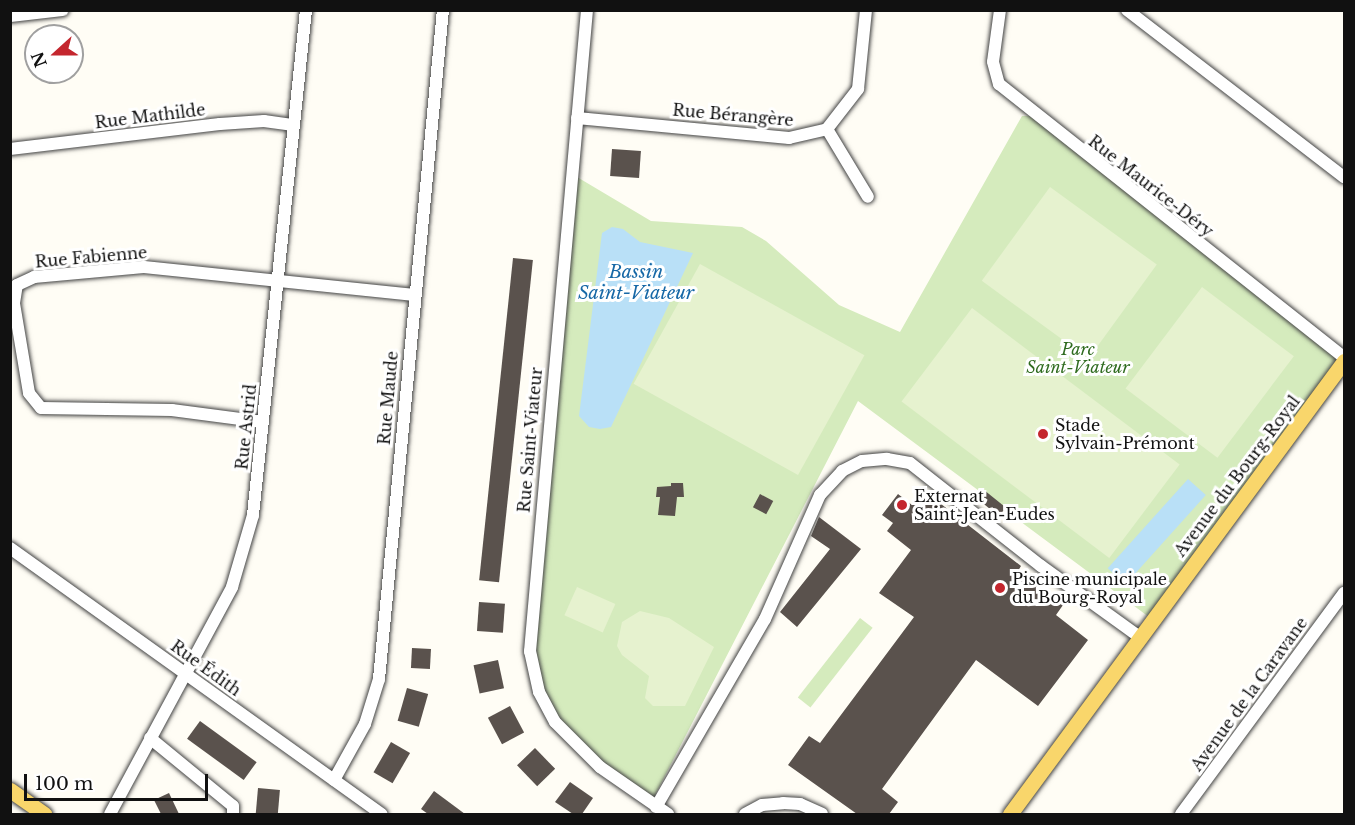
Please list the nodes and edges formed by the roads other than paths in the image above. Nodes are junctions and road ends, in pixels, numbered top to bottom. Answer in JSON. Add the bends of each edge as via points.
{"nodes":[{"id":1,"x":63,"y":10,"type":"edge"},
{"id":2,"x":306,"y":10,"type":"edge"},
{"id":3,"x":443,"y":10,"type":"edge"},
{"id":4,"x":587,"y":10,"type":"edge"},
{"id":5,"x":866,"y":10,"type":"edge"},
{"id":6,"x":1000,"y":10,"type":"edge"},
{"id":7,"x":1127,"y":10,"type":"edge"},
{"id":8,"x":10,"y":16,"type":"edge"},
{"id":9,"x":578,"y":118,"type":"junction"},
{"id":10,"x":294,"y":124,"type":"junction"},
{"id":11,"x":827,"y":129,"type":"junction"},
{"id":12,"x":10,"y":149,"type":"edge"},
{"id":13,"x":1344,"y":177,"type":"edge"},
{"id":14,"x":868,"y":196,"type":"dead end"},
{"id":15,"x":278,"y":280,"type":"junction"},
{"id":16,"x":415,"y":295,"type":"junction"},
{"id":17,"x":1344,"y":359,"type":"edge"},
{"id":18,"x":263,"y":422,"type":"junction"},
{"id":19,"x":10,"y":548,"type":"edge"},
{"id":20,"x":1344,"y":593,"type":"edge"},
{"id":21,"x":1141,"y":638,"type":"junction"},
{"id":22,"x":187,"y":675,"type":"junction"},
{"id":23,"x":150,"y":738,"type":"junction"},
{"id":24,"x":334,"y":780,"type":"junction"},
{"id":25,"x":10,"y":790,"type":"edge"},
{"id":26,"x":656,"y":807,"type":"junction"},
{"id":27,"x":44,"y":814,"type":"edge"},
{"id":28,"x":110,"y":814,"type":"edge"},
{"id":29,"x":233,"y":814,"type":"edge"},
{"id":30,"x":382,"y":814,"type":"edge"},
{"id":31,"x":668,"y":814,"type":"edge"},
{"id":32,"x":745,"y":814,"type":"edge"},
{"id":33,"x":822,"y":814,"type":"edge"},
{"id":34,"x":1010,"y":814,"type":"edge"},
{"id":35,"x":1181,"y":814,"type":"edge"}],
"edges":[{"from":1,"to":8,"type":"street"},
{"from":2,"to":10,"type":"street","name":"Rue Astrid"},
{"from":3,"to":16,"type":"street","name":"Rue Maude"},
{"from":4,"to":9,"type":"street","name":"Rue Saint-Viateur"},
{"from":5,"to":11,"type":"street","via":[[858,89]]},
{"from":6,"to":17,"type":"street","name":"Rue Maurice-Déry","via":[[993,63],[999,84]]},
{"from":7,"to":13,"type":"street"},
{"from":9,"to":11,"type":"street","name":"Rue Bérangère","via":[[789,138]]},
{"from":9,"to":26,"type":"street","name":"Rue Saint-Viateur","via":[[530,658],[539,692],[555,722],[600,767]]},
{"from":10,"to":12,"type":"street","name":"Rue Mathilde","via":[[220,124]]},
{"from":10,"to":15,"type":"street","name":"Rue Astrid"},
{"from":11,"to":14,"type":"street"},
{"from":15,"to":16,"type":"street","name":"Rue Fabienne"},
{"from":15,"to":18,"type":"street","name":"Rue Astrid"},
{"from":15,"to":18,"type":"street","name":"Rue Fabienne","via":[[144,267],[34,277],[17,285],[13,293],[29,393],[40,408],[172,410]]},
{"from":16,"to":24,"type":"street","name":"Rue Maude","via":[[379,679],[364,724]]},
{"from":17,"to":21,"type":"main road","name":"Avenue du Bourg-Royal"},
{"from":18,"to":22,"type":"street","name":"Rue Astrid","via":[[253,515],[244,550],[232,586]]},
{"from":19,"to":22,"type":"street","name":"Rue Édith"},
{"from":20,"to":35,"type":"street","name":"Avenue de la Caravane"},
{"from":21,"to":26,"type":"street","via":[[910,463],[862,461],[842,471],[820,495],[765,619]]},
{"from":21,"to":34,"type":"main road","name":"Avenue du Bourg-Royal"},
{"from":22,"to":23,"type":"street","name":"Rue Astrid"},
{"from":22,"to":24,"type":"street","name":"Rue Édith"},
{"from":23,"to":28,"type":"street","name":"Rue Astrid"},
{"from":23,"to":29,"type":"street","via":[[233,806]]},
{"from":24,"to":30,"type":"street","name":"Rue Édith"},
{"from":25,"to":27,"type":"main road"},
{"from":26,"to":31,"type":"street","name":"Rue Saint-Viateur"},
{"from":32,"to":33,"type":"street","via":[[783,803],[800,804]]}]}
